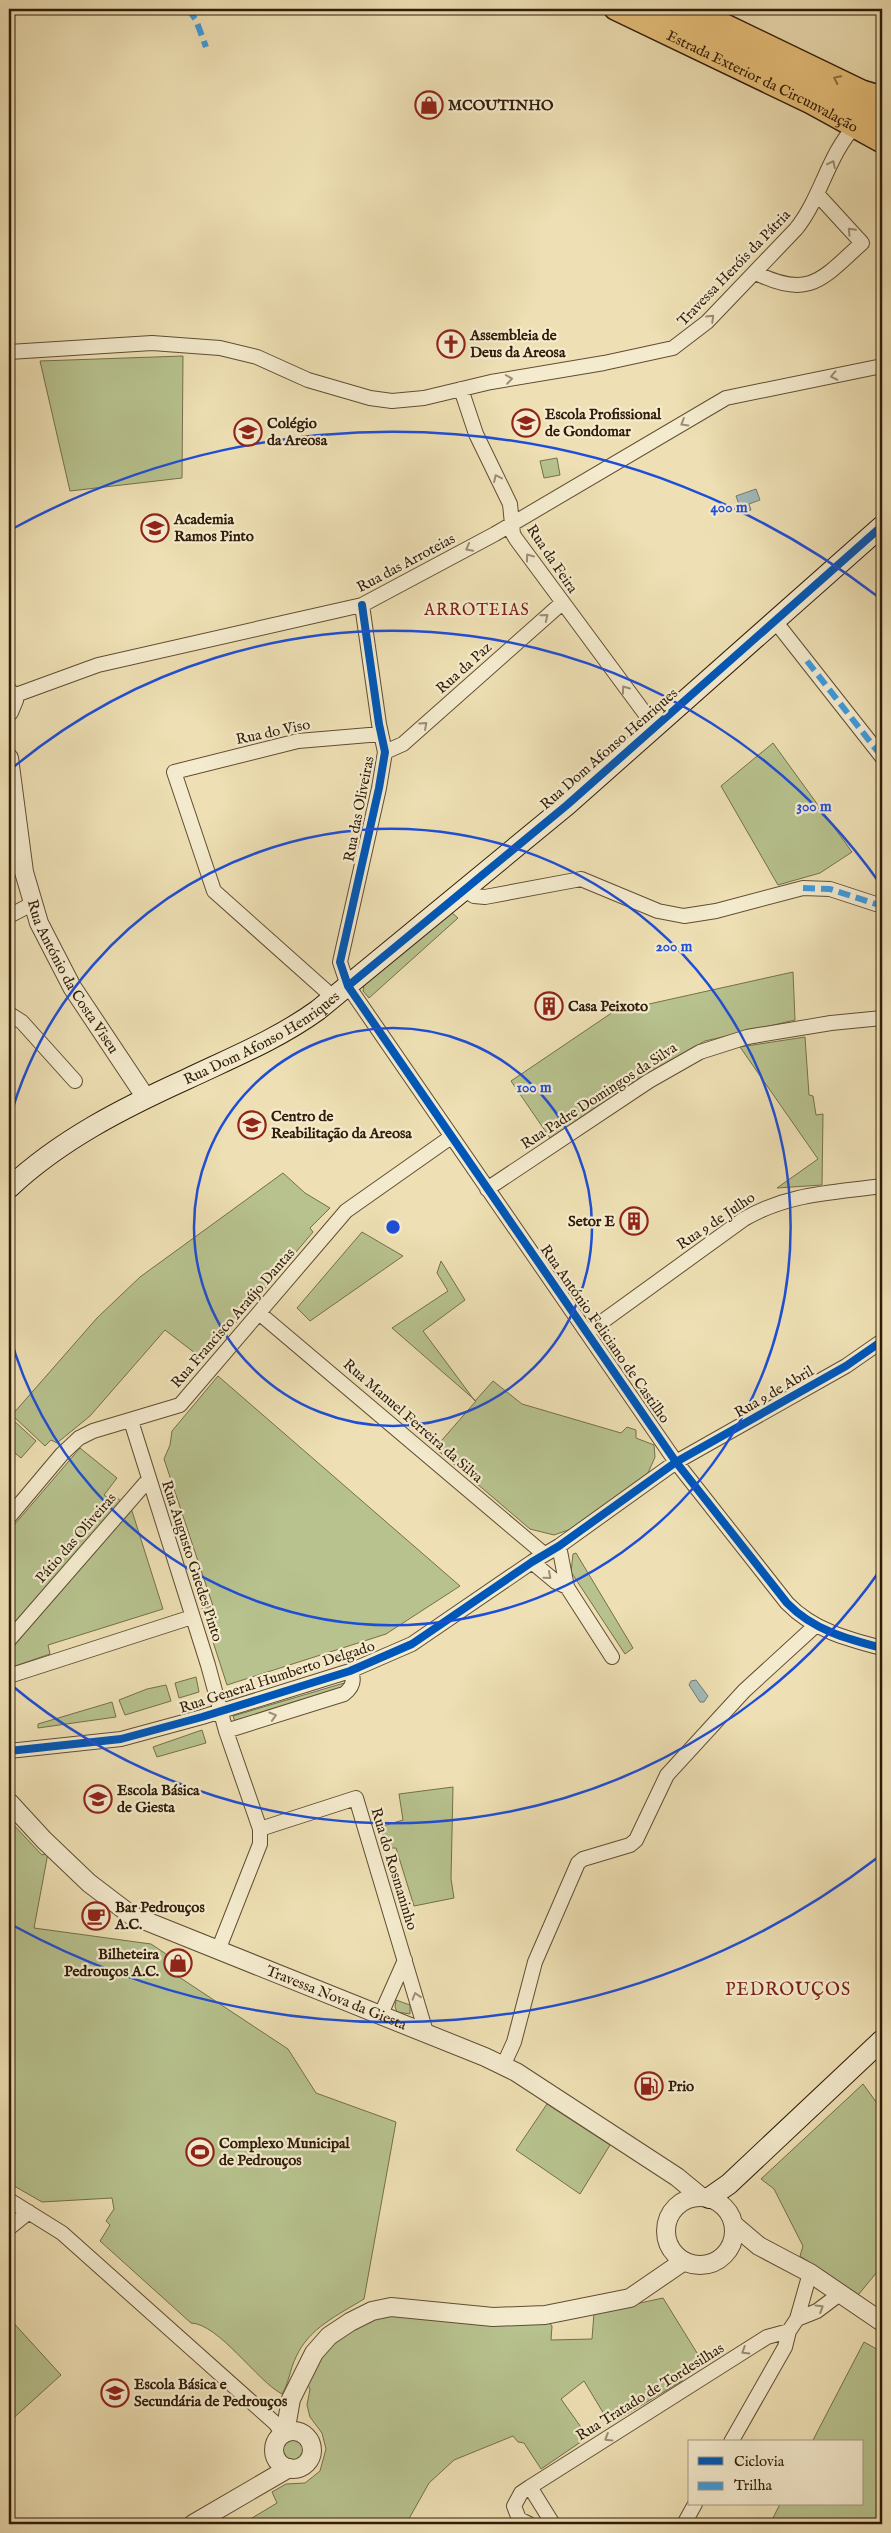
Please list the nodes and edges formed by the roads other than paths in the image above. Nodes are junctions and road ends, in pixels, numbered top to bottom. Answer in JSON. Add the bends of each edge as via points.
{"nodes":[{"id":1,"x":615,"y":9,"type":"edge"},
{"id":2,"x":653,"y":9,"type":"edge"},
{"id":3,"x":692,"y":9,"type":"edge"},
{"id":4,"x":882,"y":97,"type":"edge"},
{"id":5,"x":882,"y":120,"type":"edge"},
{"id":6,"x":855,"y":126,"type":"junction"},
{"id":7,"x":882,"y":142,"type":"edge"},
{"id":8,"x":818,"y":195,"type":"junction"},
{"id":9,"x":756,"y":273,"type":"junction"},
{"id":10,"x":9,"y":352,"type":"edge"},
{"id":11,"x":882,"y":366,"type":"edge"},
{"id":12,"x":461,"y":390,"type":"junction"},
{"id":13,"x":512,"y":524,"type":"junction"},
{"id":14,"x":882,"y":526,"type":"edge"},
{"id":15,"x":562,"y":603,"type":"junction"},
{"id":16,"x":362,"y":605,"type":"junction"},
{"id":17,"x":775,"y":620,"type":"junction"},
{"id":18,"x":10,"y":700,"type":"edge"},
{"id":19,"x":655,"y":728,"type":"junction"},
{"id":20,"x":381,"y":734,"type":"junction"},
{"id":21,"x":385,"y":752,"type":"junction"},
{"id":22,"x":882,"y":757,"type":"edge"},
{"id":23,"x":9,"y":758,"type":"edge"},
{"id":24,"x":464,"y":890,"type":"junction"},
{"id":25,"x":32,"y":904,"type":"junction"},
{"id":26,"x":882,"y":906,"type":"edge"},
{"id":27,"x":9,"y":916,"type":"edge"},
{"id":28,"x":341,"y":992,"type":"junction"},
{"id":29,"x":10,"y":1014,"type":"edge"},
{"id":30,"x":882,"y":1018,"type":"edge"},
{"id":31,"x":75,"y":1081,"type":"dead end"},
{"id":32,"x":146,"y":1098,"type":"junction"},
{"id":33,"x":450,"y":1137,"type":"junction"},
{"id":34,"x":882,"y":1186,"type":"edge"},
{"id":35,"x":9,"y":1188,"type":"edge"},
{"id":36,"x":487,"y":1189,"type":"junction"},
{"id":37,"x":259,"y":1313,"type":"junction"},
{"id":38,"x":588,"y":1332,"type":"junction"},
{"id":39,"x":882,"y":1341,"type":"edge"},
{"id":40,"x":132,"y":1421,"type":"junction"},
{"id":41,"x":676,"y":1462,"type":"junction"},
{"id":42,"x":149,"y":1479,"type":"junction"},
{"id":43,"x":9,"y":1517,"type":"edge"},
{"id":44,"x":559,"y":1546,"type":"junction"},
{"id":45,"x":544,"y":1554,"type":"junction"},
{"id":46,"x":532,"y":1562,"type":"junction"},
{"id":47,"x":567,"y":1587,"type":"junction"},
{"id":48,"x":192,"y":1617,"type":"junction"},
{"id":49,"x":815,"y":1626,"type":"junction"},
{"id":50,"x":9,"y":1640,"type":"edge"},
{"id":51,"x":882,"y":1648,"type":"edge"},
{"id":52,"x":612,"y":1657,"type":"dead end"},
{"id":53,"x":350,"y":1671,"type":"junction"},
{"id":54,"x":9,"y":1676,"type":"edge"},
{"id":55,"x":221,"y":1711,"type":"junction"},
{"id":56,"x":226,"y":1731,"type":"junction"},
{"id":57,"x":9,"y":1751,"type":"edge"},
{"id":58,"x":9,"y":1802,"type":"edge"},
{"id":59,"x":260,"y":1828,"type":"junction"},
{"id":60,"x":219,"y":1948,"type":"junction"},
{"id":61,"x":405,"y":1960,"type":"junction"},
{"id":62,"x":381,"y":2014,"type":"junction"},
{"id":63,"x":426,"y":2032,"type":"junction"},
{"id":64,"x":882,"y":2040,"type":"edge"},
{"id":65,"x":504,"y":2066,"type":"junction"},
{"id":66,"x":677,"y":2177,"type":"junction"},
{"id":67,"x":9,"y":2200,"type":"edge"},
{"id":68,"x":712,"y":2200,"type":"junction"},
{"id":69,"x":676,"y":2206,"type":"junction"},
{"id":70,"x":29,"y":2212,"type":"junction"},
{"id":71,"x":734,"y":2224,"type":"junction"},
{"id":72,"x":9,"y":2228,"type":"edge"},
{"id":73,"x":668,"y":2242,"type":"junction"},
{"id":74,"x":759,"y":2246,"type":"junction"},
{"id":75,"x":725,"y":2255,"type":"junction"},
{"id":76,"x":684,"y":2261,"type":"junction"},
{"id":77,"x":810,"y":2273,"type":"junction"},
{"id":78,"x":655,"y":2279,"type":"junction"},
{"id":79,"x":841,"y":2293,"type":"junction"},
{"id":80,"x":882,"y":2322,"type":"edge"},
{"id":81,"x":793,"y":2325,"type":"junction"},
{"id":82,"x":297,"y":2390,"type":"junction"},
{"id":83,"x":284,"y":2434,"type":"junction"},
{"id":84,"x":306,"y":2436,"type":"junction"},
{"id":85,"x":732,"y":2440,"type":"edge"},
{"id":86,"x":282,"y":2463,"type":"junction"},
{"id":87,"x":530,"y":2487,"type":"junction"},
{"id":88,"x":694,"y":2506,"type":"edge"},
{"id":89,"x":551,"y":2521,"type":"edge"},
{"id":90,"x":194,"y":2524,"type":"edge"},
{"id":91,"x":529,"y":2524,"type":"edge"},
{"id":92,"x":536,"y":2524,"type":"edge"},
{"id":93,"x":684,"y":2524,"type":"edge"}],
"edges":[{"from":1,"to":6,"type":"main road","name":"Estrada Exterior da Circunvalação"},
{"from":2,"to":5,"type":"main road"},
{"from":4,"to":3,"type":"main road","one_way":true},
{"from":6,"to":7,"type":"main road","name":"Estrada Exterior da Circunvalação"},
{"from":8,"to":6,"type":"street","name":"Travessa Heróis da Pátria","one_way":true,"via":[[841,146]]},
{"from":8,"to":9,"type":"street","name":"Travessa Heróis da Pátria","via":[[808,214]]},
{"from":9,"to":8,"type":"street","one_way":true,"via":[[790,285],[813,284],[862,242]]},
{"from":12,"to":9,"type":"street","name":"Travessa Heróis da Pátria","one_way":true,"via":[[673,348],[708,322]]},
{"from":10,"to":12,"type":"street","via":[[152,343],[220,348],[257,357],[308,380],[392,401]]},
{"from":11,"to":13,"type":"street","name":"Rua das Arroteias","one_way":true,"via":[[726,398]]},
{"from":13,"to":12,"type":"street","name":"Rua da Feira","one_way":true,"via":[[510,504],[476,434]]},
{"from":15,"to":13,"type":"street","name":"Rua da Feira","one_way":true,"via":[[516,539]]},
{"from":13,"to":16,"type":"street","name":"Rua das Arroteias","one_way":true},
{"from":14,"to":17,"type":"main road","name":"Rua Dom Afonso Henriques"},
{"from":19,"to":15,"type":"street","name":"Rua da Feira","one_way":true},
{"from":21,"to":15,"type":"street","name":"Rua da Paz","one_way":true,"via":[[403,744]]},
{"from":16,"to":18,"type":"street","name":"Rua das Arroteias","via":[[98,665]]},
{"from":16,"to":20,"type":"street","name":"Rua das Oliveiras"},
{"from":17,"to":19,"type":"main road","name":"Rua Dom Afonso Henriques"},
{"from":17,"to":22,"type":"street"},
{"from":19,"to":24,"type":"main road","name":"Rua Dom Afonso Henriques"},
{"from":20,"to":21,"type":"street","name":"Rua das Oliveiras"},
{"from":20,"to":28,"type":"street","name":"Rua do Viso","via":[[298,741],[174,772],[214,891]]},
{"from":21,"to":28,"type":"street","name":"Rua das Oliveiras","via":[[340,962]]},
{"from":23,"to":25,"type":"street","name":"Rua António da Costa Viseu","via":[[24,872]]},
{"from":24,"to":26,"type":"street","via":[[474,896],[485,897],[581,879],[658,911],[684,916],[803,888],[830,889]]},
{"from":24,"to":28,"type":"main road","name":"Rua Dom Afonso Henriques"},
{"from":25,"to":27,"type":"street"},
{"from":25,"to":32,"type":"street","name":"Rua António da Costa Viseu","via":[[72,987]]},
{"from":28,"to":32,"type":"main road","name":"Rua Dom Afonso Henriques","via":[[303,1021],[281,1033]]},
{"from":28,"to":33,"type":"street","name":"Rua António Feliciano de Castilho"},
{"from":29,"to":31,"type":"street","via":[[22,1022]]},
{"from":30,"to":36,"type":"street","name":"Rua Padre Domingos da Silva","via":[[747,1037],[700,1052],[649,1081]]},
{"from":32,"to":35,"type":"main road","name":"Rua Dom Afonso Henriques","via":[[62,1146]]},
{"from":33,"to":36,"type":"street","name":"Rua António Feliciano de Castilho"},
{"from":33,"to":37,"type":"street","name":"Rua Francisco Araújo Dantas","via":[[346,1211]]},
{"from":34,"to":38,"type":"street","name":"Rua 9 de Julho","via":[[798,1197],[759,1210]]},
{"from":36,"to":38,"type":"street","name":"Rua António Feliciano de Castilho"},
{"from":37,"to":40,"type":"street","name":"Rua Francisco Araújo Dantas","via":[[180,1405]]},
{"from":37,"to":45,"type":"street","name":"Rua Manuel Ferreira da Silva"},
{"from":38,"to":41,"type":"street","name":"Rua António Feliciano de Castilho"},
{"from":39,"to":41,"type":"street","name":"Rua 9 de Abril","via":[[838,1370]]},
{"from":40,"to":42,"type":"street","name":"Rua Augusto Guedes Pinto"},
{"from":40,"to":43,"type":"street","name":"Rua Francisco Araújo Dantas","via":[[93,1431],[80,1438],[62,1454]]},
{"from":41,"to":44,"type":"street","name":"Rua General Humberto Delgado"},
{"from":41,"to":49,"type":"street","name":"Rua António Feliciano de Castilho","via":[[787,1603]]},
{"from":42,"to":48,"type":"street","name":"Rua Augusto Guedes Pinto"},
{"from":42,"to":50,"type":"street","name":"Pátio das Oliveiras"},
{"from":44,"to":45,"type":"street","name":"Rua General Humberto Delgado"},
{"from":44,"to":47,"type":"street"},
{"from":45,"to":46,"type":"street","name":"Rua General Humberto Delgado"},
{"from":46,"to":47,"type":"street","one_way":true},
{"from":46,"to":53,"type":"street","name":"Rua General Humberto Delgado","via":[[412,1644]]},
{"from":47,"to":52,"type":"street"},
{"from":48,"to":54,"type":"street"},
{"from":48,"to":55,"type":"street","name":"Rua Augusto Guedes Pinto"},
{"from":49,"to":51,"type":"street","name":"Rua António Feliciano de Castilho"},
{"from":49,"to":65,"type":"street","via":[[744,1690],[667,1775],[636,1840],[578,1863],[535,1962],[514,2042]]},
{"from":53,"to":55,"type":"street","name":"Rua General Humberto Delgado"},
{"from":56,"to":53,"type":"street","name":"Rua General Humberto Delgado","one_way":true,"via":[[344,1694],[353,1685],[354,1677]]},
{"from":55,"to":56,"type":"street","name":"Rua Augusto Guedes Pinto"},
{"from":55,"to":57,"type":"street","name":"Rua General Humberto Delgado","via":[[121,1739]]},
{"from":56,"to":59,"type":"street","name":"Rua Augusto Guedes Pinto"},
{"from":58,"to":60,"type":"street","name":"Travessa Nova da Giesta","via":[[89,1883],[118,1906],[140,1918]]},
{"from":59,"to":60,"type":"street","via":[[260,1844]]},
{"from":59,"to":61,"type":"street","name":"Rua do Rosmaninho","via":[[356,1798]]},
{"from":60,"to":62,"type":"street","name":"Travessa Nova da Giesta"},
{"from":61,"to":62,"type":"street"},
{"from":63,"to":61,"type":"street","name":"Rua do Rosmaninho","one_way":true},
{"from":62,"to":63,"type":"street","name":"Travessa Nova da Giesta"},
{"from":63,"to":65,"type":"street","name":"Travessa Nova da Giesta"},
{"from":64,"to":68,"type":"main road"},
{"from":65,"to":66,"type":"street","name":"Travessa Nova da Giesta"},
{"from":66,"to":68,"type":"street","name":"Travessa Nova da Giesta"},
{"from":66,"to":69,"type":"street"},
{"from":67,"to":70,"type":"street"},
{"from":68,"to":69,"type":"street","via":[[692,2197]]},
{"from":68,"to":71,"type":"street"},
{"from":69,"to":73,"type":"street","via":[[667,2223]]},
{"from":70,"to":72,"type":"street"},
{"from":70,"to":83,"type":"street","via":[[62,2233]]},
{"from":71,"to":74,"type":"street"},
{"from":71,"to":75,"type":"street","via":[[731,2246]]},
{"from":73,"to":76,"type":"street"},
{"from":73,"to":78,"type":"street"},
{"from":74,"to":75,"type":"street"},
{"from":74,"to":77,"type":"street"},
{"from":75,"to":76,"type":"street","via":[[706,2264]]},
{"from":76,"to":78,"type":"street"},
{"from":77,"to":79,"type":"street"},
{"from":77,"to":81,"type":"street"},
{"from":78,"to":82,"type":"street","via":[[630,2298],[545,2315],[493,2317],[391,2308],[372,2311],[329,2336],[311,2358]]},
{"from":79,"to":80,"type":"street"},
{"from":81,"to":79,"type":"street","name":"Rua Tratado de Tordesilhas","one_way":true},
{"from":81,"to":85,"type":"street","via":[[785,2347]]},
{"from":81,"to":87,"type":"street","name":"Rua Tratado de Tordesilhas","one_way":true,"via":[[767,2337]]},
{"from":82,"to":83,"type":"street","via":[[291,2398]]},
{"from":82,"to":84,"type":"street","via":[[297,2412]]},
{"from":83,"to":84,"type":"street","via":[[296,2432]]},
{"from":83,"to":86,"type":"street","via":[[274,2448]]},
{"from":84,"to":86,"type":"street","via":[[311,2446],[310,2458],[303,2466]]},
{"from":86,"to":90,"type":"street","via":[[259,2485]]},
{"from":87,"to":89,"type":"street"},
{"from":87,"to":91,"type":"street","name":"Rua Tratado de Tordesilhas","via":[[521,2493],[514,2506],[519,2519]]},
{"from":88,"to":93,"type":"street"},
{"from":89,"to":92,"type":"street"}]}
